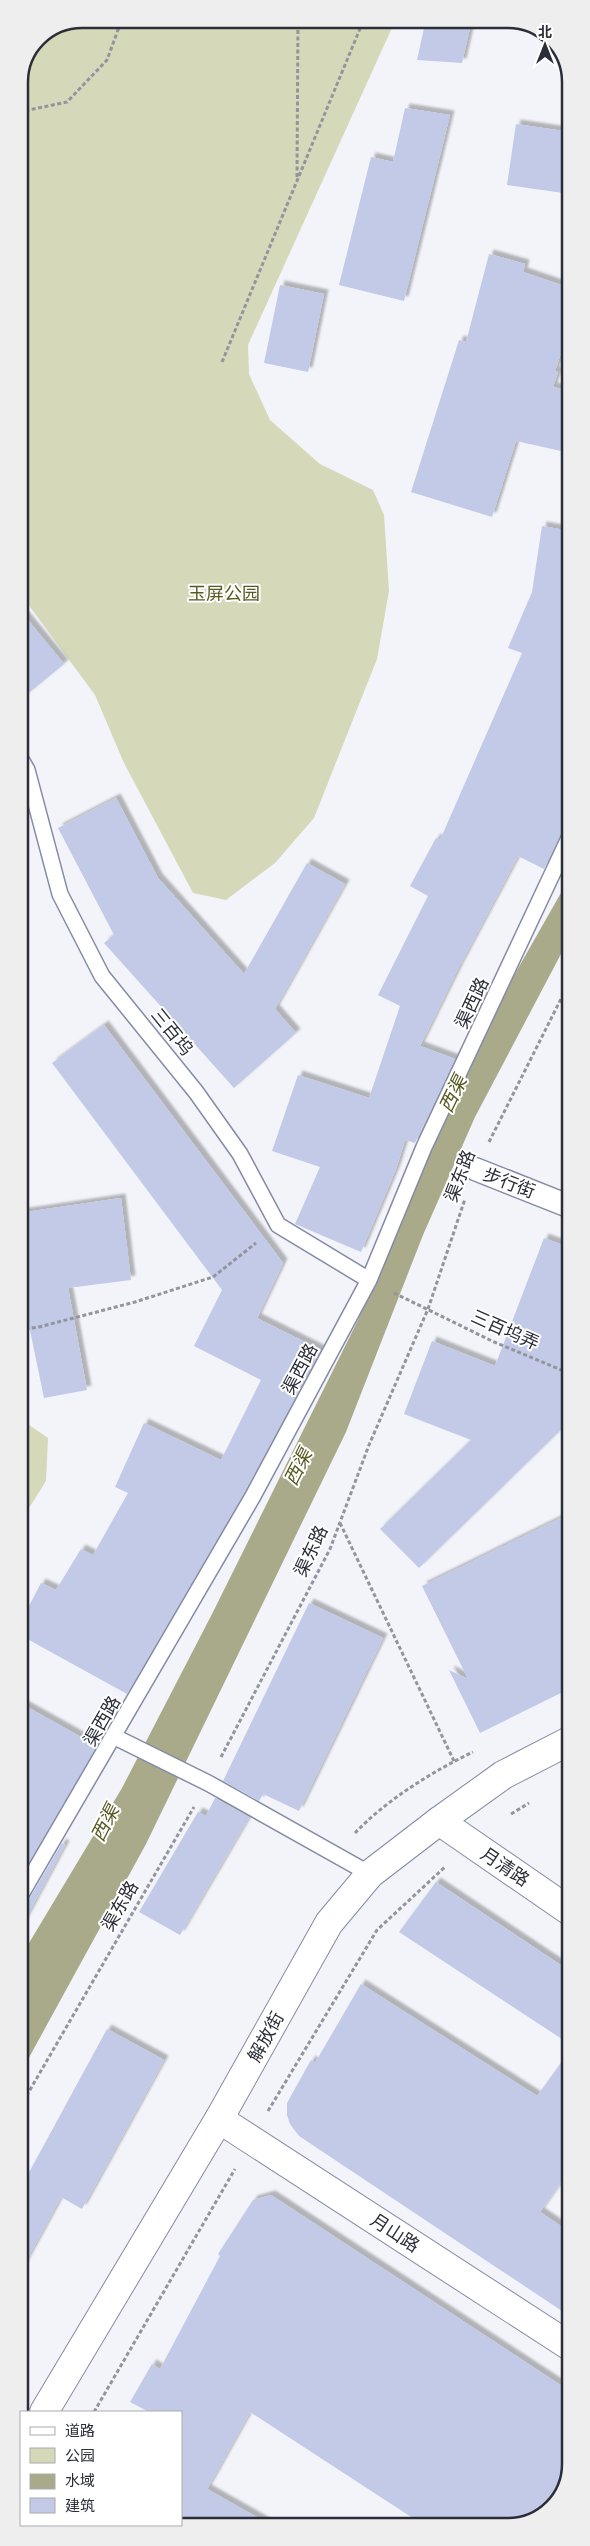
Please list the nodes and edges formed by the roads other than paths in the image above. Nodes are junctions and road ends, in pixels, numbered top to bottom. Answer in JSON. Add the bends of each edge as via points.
{"nodes":[{"id":1,"x":28,"y":774,"type":"edge"},
{"id":2,"x":562,"y":853,"type":"edge"},
{"id":3,"x":475,"y":1169,"type":"road end"},
{"id":4,"x":562,"y":1203,"type":"edge"},
{"id":5,"x":369,"y":1280,"type":"junction"},
{"id":6,"x":115,"y":1736,"type":"junction"},
{"id":7,"x":562,"y":1745,"type":"edge"},
{"id":8,"x":439,"y":1821,"type":"junction"},
{"id":9,"x":370,"y":1874,"type":"junction"},
{"id":10,"x":28,"y":1883,"type":"edge"},
{"id":11,"x":562,"y":1906,"type":"edge"},
{"id":12,"x":219,"y":2119,"type":"junction"},
{"id":13,"x":562,"y":2341,"type":"edge"},
{"id":14,"x":45,"y":2411,"type":"edge"}],
"edges":[{"from":1,"to":5,"type":"lane","name":"三百坞","via":[[60,894],[102,976],[240,1154],[278,1225]]},
{"from":2,"to":5,"type":"lane","name":"渠西路","via":[[424,1147]]},
{"from":3,"to":4,"type":"street","name":"步行街"},
{"from":5,"to":6,"type":"lane","name":"渠西路","via":[[253,1496]]},
{"from":6,"to":9,"type":"lane","via":[[208,1783]]},
{"from":6,"to":10,"type":"lane","name":"渠西路"},
{"from":7,"to":8,"type":"street","name":"解放街","via":[[503,1775]]},
{"from":8,"to":9,"type":"street","name":"解放街"},
{"from":8,"to":11,"type":"street","name":"月清路"},
{"from":9,"to":12,"type":"street","name":"解放街","via":[[329,1923]]},
{"from":12,"to":13,"type":"street","name":"月山路"},
{"from":12,"to":14,"type":"street","name":"解放街"}]}
